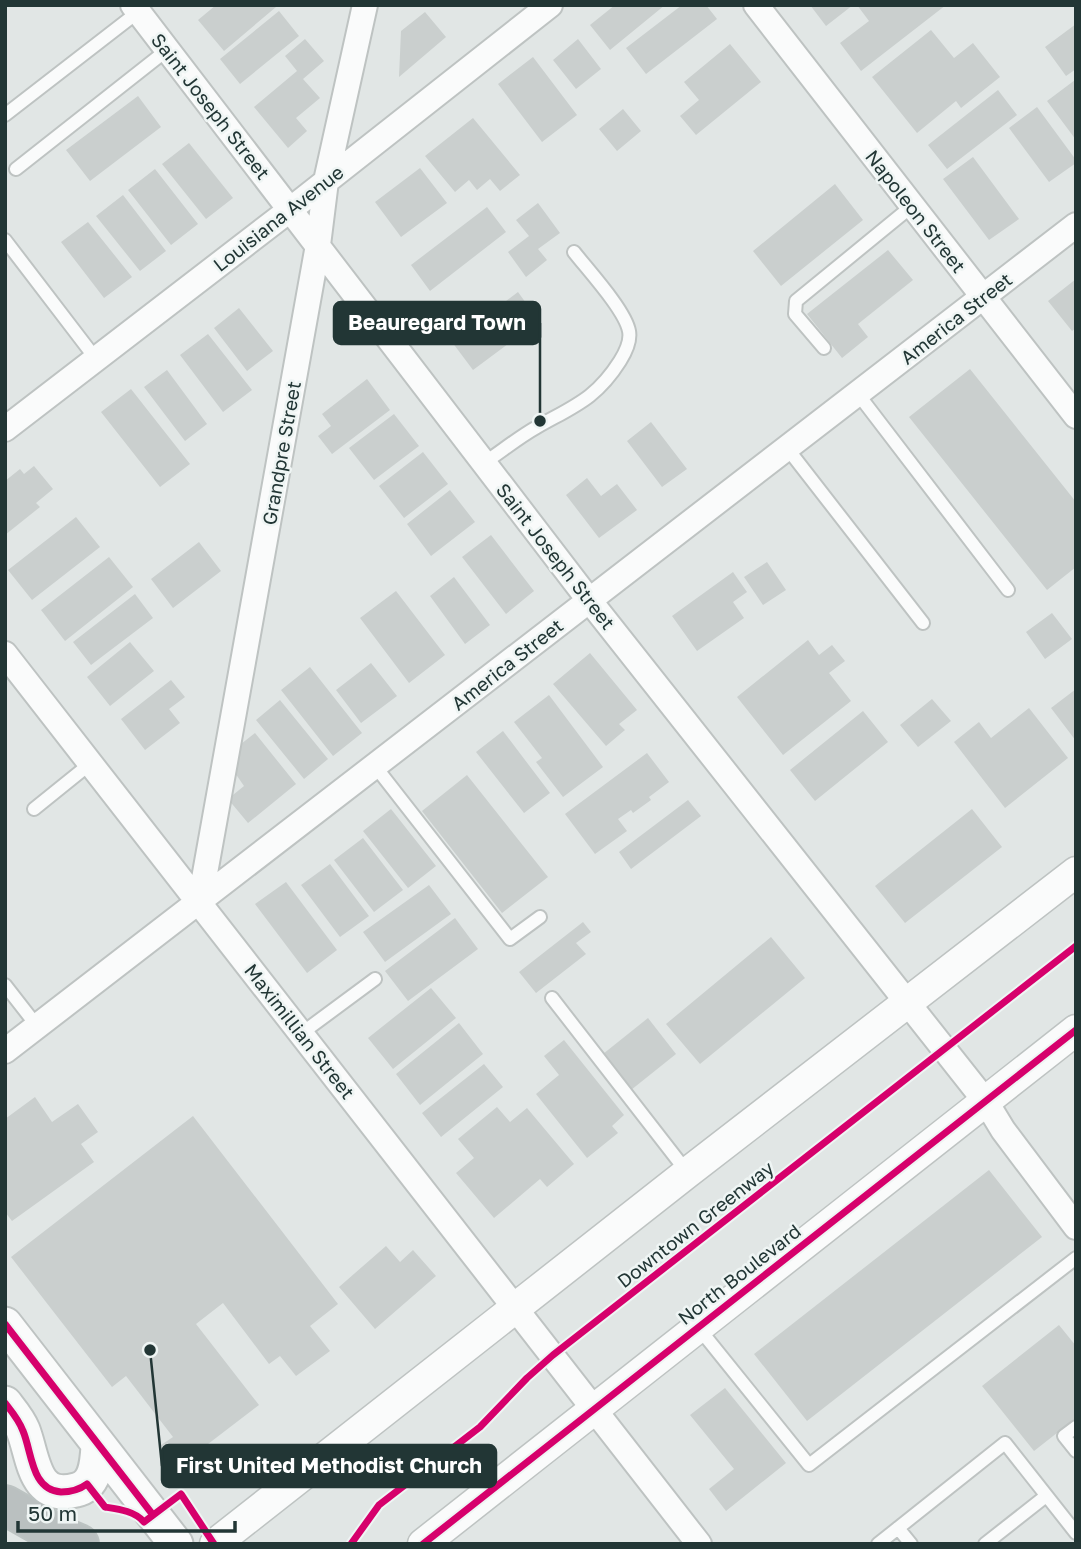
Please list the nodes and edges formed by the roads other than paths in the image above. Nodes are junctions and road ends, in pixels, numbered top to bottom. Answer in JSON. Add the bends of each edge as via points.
{"nodes":[{"id":1,"x":365,"y":5,"type":"edge"},
{"id":2,"x":550,"y":5,"type":"edge"},
{"id":3,"x":756,"y":5,"type":"edge"},
{"id":4,"x":135,"y":9,"type":"edge"},
{"id":5,"x":167,"y":50,"type":"junction"},
{"id":6,"x":5,"y":115,"type":"edge"},
{"id":7,"x":16,"y":169,"type":"dead end"},
{"id":8,"x":326,"y":181,"type":"junction"},
{"id":9,"x":912,"y":206,"type":"junction"},
{"id":10,"x":291,"y":209,"type":"junction"},
{"id":11,"x":1076,"y":225,"type":"edge"},
{"id":12,"x":5,"y":240,"type":"edge"},
{"id":13,"x":318,"y":245,"type":"junction"},
{"id":14,"x":574,"y":252,"type":"dead end"},
{"id":15,"x":983,"y":298,"type":"junction"},
{"id":16,"x":824,"y":348,"type":"dead end"},
{"id":17,"x":96,"y":359,"type":"junction"},
{"id":18,"x":858,"y":394,"type":"junction"},
{"id":19,"x":1076,"y":416,"type":"edge"},
{"id":20,"x":5,"y":429,"type":"edge"},
{"id":21,"x":788,"y":448,"type":"junction"},
{"id":22,"x":484,"y":463,"type":"junction"},
{"id":23,"x":1008,"y":590,"type":"dead end"},
{"id":24,"x":589,"y":600,"type":"junction"},
{"id":25,"x":923,"y":623,"type":"dead end"},
{"id":26,"x":5,"y":654,"type":"edge"},
{"id":27,"x":91,"y":763,"type":"junction"},
{"id":28,"x":375,"y":766,"type":"junction"},
{"id":29,"x":34,"y":809,"type":"dead end"},
{"id":30,"x":1076,"y":872,"type":"edge"},
{"id":31,"x":200,"y":901,"type":"junction"},
{"id":32,"x":540,"y":918,"type":"dead end"},
{"id":33,"x":375,"y":979,"type":"dead end"},
{"id":34,"x":5,"y":985,"type":"edge"},
{"id":35,"x":552,"y":998,"type":"dead end"},
{"id":36,"x":908,"y":1003,"type":"junction"},
{"id":37,"x":37,"y":1026,"type":"junction"},
{"id":38,"x":1076,"y":1030,"type":"edge"},
{"id":39,"x":302,"y":1033,"type":"junction"},
{"id":40,"x":5,"y":1051,"type":"edge"},
{"id":41,"x":986,"y":1102,"type":"junction"},
{"id":42,"x":687,"y":1172,"type":"junction"},
{"id":43,"x":1076,"y":1227,"type":"edge"},
{"id":44,"x":1076,"y":1258,"type":"edge"},
{"id":45,"x":515,"y":1308,"type":"junction"},
{"id":46,"x":5,"y":1324,"type":"edge"},
{"id":47,"x":697,"y":1326,"type":"junction"},
{"id":48,"x":5,"y":1403,"type":"edge"},
{"id":49,"x":594,"y":1408,"type":"junction"},
{"id":50,"x":1076,"y":1427,"type":"edge"},
{"id":51,"x":98,"y":1446,"type":"junction"},
{"id":52,"x":1076,"y":1451,"type":"edge"},
{"id":53,"x":1046,"y":1496,"type":"junction"},
{"id":54,"x":5,"y":1505,"type":"edge"},
{"id":55,"x":898,"y":1528,"type":"junction"},
{"id":56,"x":1076,"y":1533,"type":"edge"},
{"id":57,"x":79,"y":1544,"type":"edge"},
{"id":58,"x":176,"y":1544,"type":"edge"},
{"id":59,"x":215,"y":1544,"type":"edge"},
{"id":60,"x":423,"y":1544,"type":"edge"},
{"id":61,"x":699,"y":1544,"type":"edge"},
{"id":62,"x":878,"y":1544,"type":"edge"},
{"id":63,"x":911,"y":1544,"type":"edge"},
{"id":64,"x":985,"y":1544,"type":"edge"}],
"edges":[{"from":1,"to":8,"type":"street","name":"Grandpre Street"},
{"from":2,"to":8,"type":"street","name":"Louisiana Avenue"},
{"from":3,"to":9,"type":"street","name":"Napoleon Street"},
{"from":4,"to":5,"type":"street","name":"Saint Joseph Street"},
{"from":4,"to":6,"type":"lane"},
{"from":5,"to":7,"type":"lane"},
{"from":5,"to":10,"type":"street","name":"Saint Joseph Street"},
{"from":8,"to":10,"type":"street","name":"Louisiana Avenue"},
{"from":8,"to":13,"type":"street","name":"Grandpre Street"},
{"from":9,"to":15,"type":"street","name":"Napoleon Street"},
{"from":9,"to":16,"type":"lane","via":[[796,301],[795,314]]},
{"from":10,"to":13,"type":"street","name":"Saint Joseph Street"},
{"from":10,"to":17,"type":"street","name":"Louisiana Avenue"},
{"from":11,"to":15,"type":"street","name":"America Street"},
{"from":12,"to":17,"type":"lane"},
{"from":13,"to":22,"type":"street","name":"Saint Joseph Street"},
{"from":13,"to":31,"type":"street","name":"Grandpre Street"},
{"from":14,"to":22,"type":"lane","via":[[622,315],[629,332],[626,351],[593,395]]},
{"from":15,"to":18,"type":"street","name":"America Street"},
{"from":15,"to":19,"type":"street","name":"Napoleon Street"},
{"from":17,"to":20,"type":"street","name":"Louisiana Avenue"},
{"from":18,"to":21,"type":"street","name":"America Street"},
{"from":18,"to":23,"type":"lane"},
{"from":21,"to":24,"type":"street","name":"America Street"},
{"from":21,"to":25,"type":"lane"},
{"from":22,"to":24,"type":"street","name":"Saint Joseph Street"},
{"from":24,"to":28,"type":"street","name":"America Street"},
{"from":24,"to":36,"type":"street","name":"Saint Joseph Street"},
{"from":26,"to":27,"type":"street","name":"Maximillian Street"},
{"from":27,"to":29,"type":"lane"},
{"from":27,"to":31,"type":"street","name":"Maximillian Street"},
{"from":28,"to":31,"type":"street","name":"America Street"},
{"from":28,"to":32,"type":"lane","via":[[510,939]]},
{"from":30,"to":36,"type":"street"},
{"from":31,"to":37,"type":"street","name":"America Street"},
{"from":31,"to":39,"type":"street","name":"Maximillian Street"},
{"from":33,"to":39,"type":"lane"},
{"from":34,"to":37,"type":"lane"},
{"from":35,"to":42,"type":"lane"},
{"from":36,"to":41,"type":"street","name":"Saint Joseph Street"},
{"from":36,"to":42,"type":"street"},
{"from":37,"to":40,"type":"street","name":"America Street"},
{"from":38,"to":41,"type":"street","name":"North Boulevard"},
{"from":39,"to":45,"type":"street","name":"Maximillian Street"},
{"from":41,"to":43,"type":"street","name":"Saint Joseph Street"},
{"from":41,"to":47,"type":"street","name":"North Boulevard"},
{"from":42,"to":45,"type":"street"},
{"from":44,"to":47,"type":"lane","via":[[809,1465]]},
{"from":45,"to":49,"type":"street","name":"Maximillian Street"},
{"from":45,"to":59,"type":"street"},
{"from":46,"to":51,"type":"main road"},
{"from":47,"to":49,"type":"street","name":"North Boulevard"},
{"from":48,"to":51,"type":"main road","via":[[19,1421],[36,1475],[54,1491],[73,1491],[87,1484],[97,1466]]},
{"from":49,"to":60,"type":"street","name":"North Boulevard"},
{"from":49,"to":61,"type":"street","name":"Maximillian Street"},
{"from":50,"to":52,"type":"lane","via":[[1064,1436]]},
{"from":51,"to":58,"type":"main road"},
{"from":53,"to":55,"type":"lane","via":[[1005,1443]]},
{"from":53,"to":56,"type":"lane"},
{"from":53,"to":64,"type":"lane"},
{"from":54,"to":57,"type":"highway"},
{"from":55,"to":62,"type":"lane"},
{"from":55,"to":63,"type":"lane"}]}
